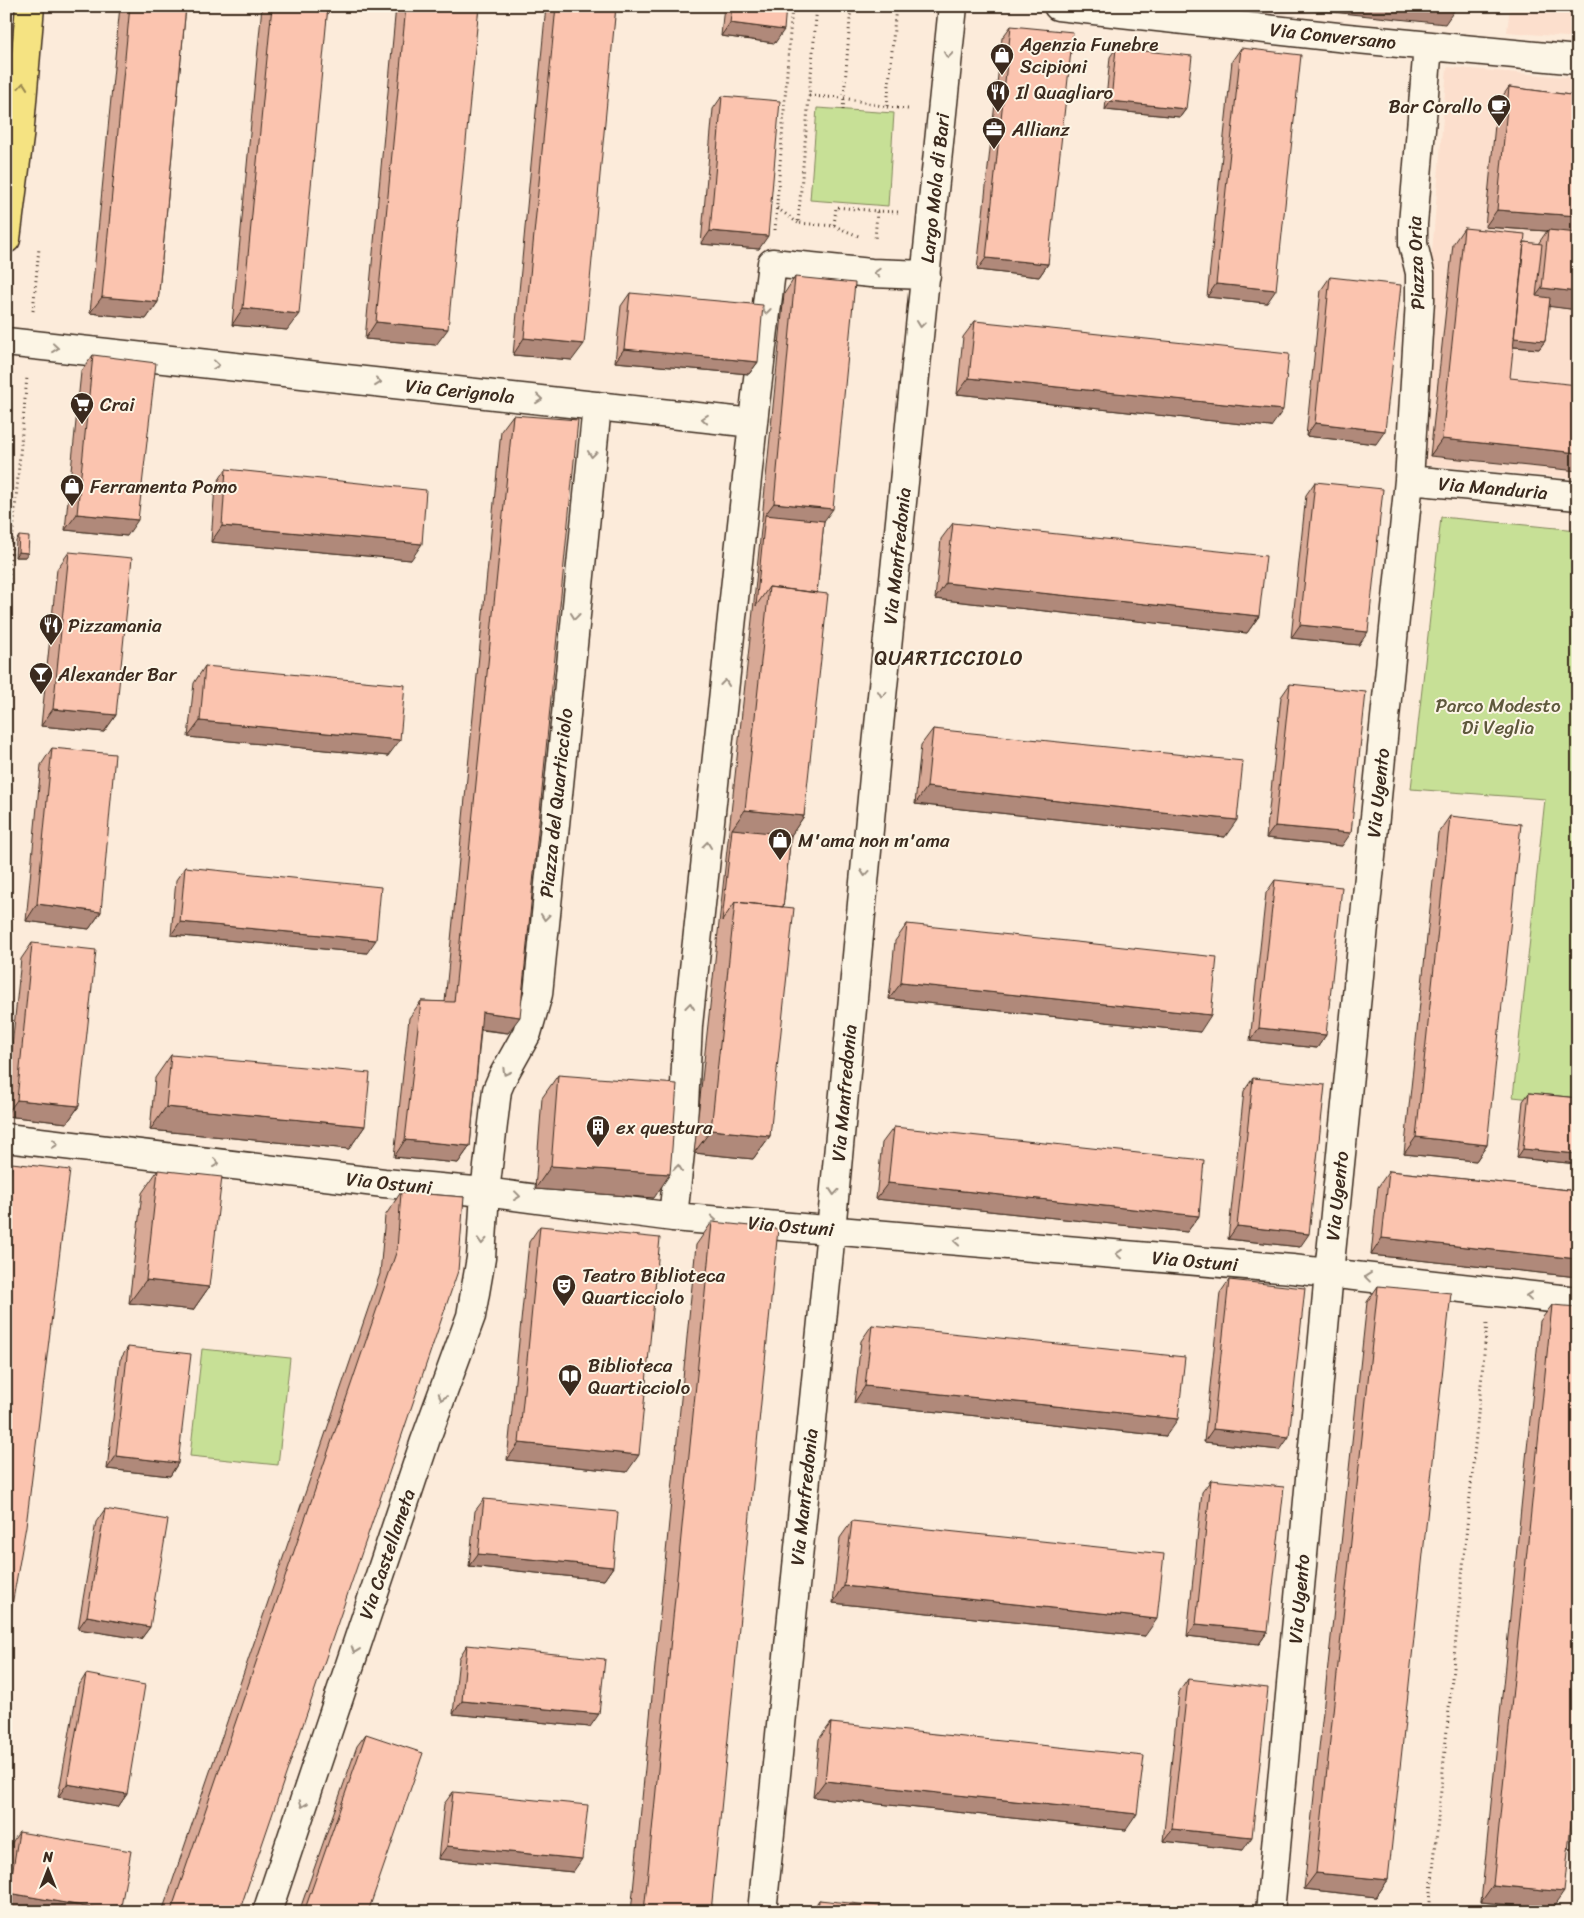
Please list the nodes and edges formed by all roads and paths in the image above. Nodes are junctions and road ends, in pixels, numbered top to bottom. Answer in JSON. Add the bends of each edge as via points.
{"nodes":[{"id":1,"x":30,"y":6,"type":"edge"},
{"id":2,"x":792,"y":6,"type":"edge"},
{"id":3,"x":817,"y":6,"type":"edge"},
{"id":4,"x":851,"y":6,"type":"edge"},
{"id":5,"x":896,"y":6,"type":"edge"},
{"id":6,"x":953,"y":6,"type":"edge"},
{"id":7,"x":1058,"y":6,"type":"edge"},
{"id":8,"x":1428,"y":46,"type":"junction"},
{"id":9,"x":1578,"y":60,"type":"edge"},
{"id":10,"x":809,"y":96,"type":"junction"},
{"id":11,"x":844,"y":98,"type":"junction"},
{"id":12,"x":887,"y":107,"type":"junction"},
{"id":13,"x":843,"y":110,"type":"dead end"},
{"id":14,"x":907,"y":118,"type":"dead end"},
{"id":15,"x":899,"y":204,"type":"dead end"},
{"id":16,"x":776,"y":208,"type":"junction"},
{"id":17,"x":878,"y":211,"type":"junction"},
{"id":18,"x":798,"y":223,"type":"junction"},
{"id":19,"x":834,"y":226,"type":"junction"},
{"id":20,"x":775,"y":236,"type":"dead end"},
{"id":21,"x":6,"y":239,"type":"edge"},
{"id":22,"x":926,"y":275,"type":"junction"},
{"id":23,"x":6,"y":342,"type":"edge"},
{"id":24,"x":28,"y":372,"type":"dead end"},
{"id":25,"x":596,"y":406,"type":"junction"},
{"id":26,"x":753,"y":424,"type":"junction"},
{"id":27,"x":1409,"y":480,"type":"junction"},
{"id":28,"x":1578,"y":496,"type":"edge"},
{"id":29,"x":6,"y":609,"type":"edge"},
{"id":30,"x":6,"y":1138,"type":"edge"},
{"id":31,"x":485,"y":1192,"type":"junction"},
{"id":32,"x":673,"y":1217,"type":"junction"},
{"id":33,"x":831,"y":1230,"type":"junction"},
{"id":34,"x":1329,"y":1273,"type":"junction"},
{"id":35,"x":1490,"y":1292,"type":"junction"},
{"id":36,"x":1578,"y":1301,"type":"edge"},
{"id":37,"x":267,"y":1912,"type":"edge"},
{"id":38,"x":762,"y":1912,"type":"edge"},
{"id":39,"x":1270,"y":1912,"type":"edge"},
{"id":40,"x":1429,"y":1912,"type":"edge"}],
"edges":[{"from":21,"to":1,"type":"main road","one_way":true},
{"from":2,"to":16,"type":"path"},
{"from":3,"to":10,"type":"path"},
{"from":4,"to":11,"type":"path"},
{"from":5,"to":12,"type":"path"},
{"from":6,"to":22,"type":"street","name":"Largo Mola di Bari","one_way":true},
{"from":7,"to":8,"type":"street","name":"Via Conversano"},
{"from":8,"to":9,"type":"street","name":"Via Conversano"},
{"from":8,"to":27,"type":"street","name":"Piazza Oria","via":[[1413,224],[1420,300]]},
{"from":10,"to":11,"type":"path"},
{"from":10,"to":18,"type":"path"},
{"from":11,"to":12,"type":"path"},
{"from":11,"to":13,"type":"path"},
{"from":12,"to":14,"type":"path","via":[[908,109]]},
{"from":15,"to":17,"type":"path","via":[[898,213]]},
{"from":16,"to":18,"type":"path"},
{"from":16,"to":20,"type":"path"},
{"from":17,"to":19,"type":"path","via":[[836,207]]},
{"from":17,"to":19,"type":"path","via":[[874,243]]},
{"from":18,"to":19,"type":"path"},
{"from":22,"to":26,"type":"street","name":"Largo Mola di Bari","one_way":true,"via":[[772,263]]},
{"from":22,"to":33,"type":"street","name":"Via Manfredonia","one_way":true},
{"from":23,"to":25,"type":"street","name":"Via Cerignola","one_way":true},
{"from":24,"to":29,"type":"path"},
{"from":26,"to":25,"type":"street","name":"Via Cerignola","one_way":true},
{"from":25,"to":31,"type":"street","name":"Piazza del Quarticciolo","one_way":true,"via":[[538,994],[527,1033],[497,1090]]},
{"from":32,"to":26,"type":"street","one_way":true,"via":[[683,1125],[688,1026]]},
{"from":27,"to":28,"type":"street","name":"Via Manduria"},
{"from":27,"to":34,"type":"street","name":"Via Ugento"},
{"from":30,"to":31,"type":"street","name":"Via Ostuni","one_way":true},
{"from":31,"to":32,"type":"street","name":"Via Ostuni","one_way":true},
{"from":31,"to":37,"type":"street","name":"Via Castellaneta","one_way":true,"via":[[481,1258],[471,1316]]},
{"from":32,"to":33,"type":"street","name":"Via Ostuni","one_way":true},
{"from":34,"to":33,"type":"street","name":"Via Ostuni","one_way":true},
{"from":33,"to":38,"type":"street","name":"Via Manfredonia"},
{"from":35,"to":34,"type":"street","name":"Via Ostuni","one_way":true},
{"from":34,"to":39,"type":"street","name":"Via Ugento"},
{"from":36,"to":35,"type":"street","name":"Via Ostuni","one_way":true},
{"from":35,"to":40,"type":"path"}]}
